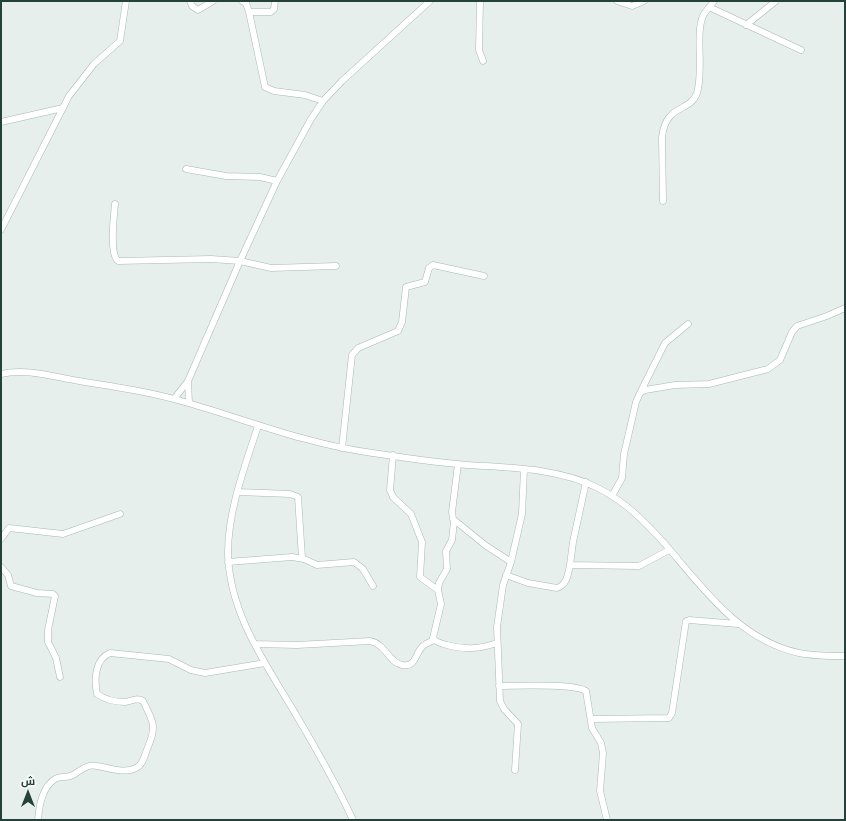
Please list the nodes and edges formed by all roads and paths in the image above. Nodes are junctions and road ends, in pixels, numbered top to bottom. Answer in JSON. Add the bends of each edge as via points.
{"nodes":[{"id":1,"x":126,"y":1,"type":"edge"},
{"id":2,"x":190,"y":1,"type":"edge"},
{"id":3,"x":213,"y":1,"type":"edge"},
{"id":4,"x":242,"y":1,"type":"edge"},
{"id":5,"x":275,"y":1,"type":"edge"},
{"id":6,"x":430,"y":1,"type":"edge"},
{"id":7,"x":480,"y":1,"type":"edge"},
{"id":8,"x":617,"y":1,"type":"edge"},
{"id":9,"x":644,"y":1,"type":"edge"},
{"id":10,"x":714,"y":1,"type":"edge"},
{"id":11,"x":776,"y":1,"type":"edge"},
{"id":12,"x":709,"y":8,"type":"junction"},
{"id":13,"x":249,"y":12,"type":"junction"},
{"id":14,"x":746,"y":25,"type":"junction"},
{"id":15,"x":801,"y":50,"type":"dead end"},
{"id":16,"x":483,"y":61,"type":"dead end"},
{"id":17,"x":323,"y":101,"type":"junction"},
{"id":18,"x":63,"y":108,"type":"junction"},
{"id":19,"x":1,"y":122,"type":"edge"},
{"id":20,"x":186,"y":170,"type":"dead end"},
{"id":21,"x":277,"y":181,"type":"junction"},
{"id":22,"x":663,"y":201,"type":"dead end"},
{"id":23,"x":115,"y":204,"type":"dead end"},
{"id":24,"x":1,"y":230,"type":"edge"},
{"id":25,"x":240,"y":261,"type":"junction"},
{"id":26,"x":336,"y":266,"type":"dead end"},
{"id":27,"x":484,"y":276,"type":"dead end"},
{"id":28,"x":845,"y":308,"type":"edge"},
{"id":29,"x":688,"y":324,"type":"dead end"},
{"id":30,"x":1,"y":374,"type":"edge"},
{"id":31,"x":188,"y":381,"type":"junction"},
{"id":32,"x":640,"y":393,"type":"junction"},
{"id":33,"x":174,"y":399,"type":"junction"},
{"id":34,"x":189,"y":403,"type":"junction"},
{"id":35,"x":258,"y":426,"type":"junction"},
{"id":36,"x":342,"y":448,"type":"junction"},
{"id":37,"x":393,"y":456,"type":"junction"},
{"id":38,"x":458,"y":464,"type":"junction"},
{"id":39,"x":524,"y":469,"type":"junction"},
{"id":40,"x":586,"y":482,"type":"junction"},
{"id":41,"x":238,"y":492,"type":"junction"},
{"id":42,"x":612,"y":496,"type":"junction"},
{"id":43,"x":120,"y":514,"type":"dead end"},
{"id":44,"x":454,"y":521,"type":"junction"},
{"id":45,"x":1,"y":539,"type":"edge"},
{"id":46,"x":670,"y":550,"type":"junction"},
{"id":47,"x":302,"y":558,"type":"junction"},
{"id":48,"x":228,"y":562,"type":"junction"},
{"id":49,"x":511,"y":562,"type":"junction"},
{"id":50,"x":570,"y":565,"type":"junction"},
{"id":51,"x":1,"y":567,"type":"edge"},
{"id":52,"x":506,"y":575,"type":"junction"},
{"id":53,"x":373,"y":586,"type":"dead end"},
{"id":54,"x":438,"y":590,"type":"junction"},
{"id":55,"x":738,"y":624,"type":"junction"},
{"id":56,"x":434,"y":640,"type":"junction"},
{"id":57,"x":497,"y":643,"type":"junction"},
{"id":58,"x":254,"y":644,"type":"junction"},
{"id":59,"x":845,"y":656,"type":"edge"},
{"id":60,"x":265,"y":663,"type":"junction"},
{"id":61,"x":60,"y":677,"type":"dead end"},
{"id":62,"x":499,"y":686,"type":"junction"},
{"id":63,"x":591,"y":719,"type":"junction"},
{"id":64,"x":515,"y":770,"type":"dead end"},
{"id":65,"x":38,"y":820,"type":"edge"},
{"id":66,"x":353,"y":820,"type":"edge"},
{"id":67,"x":607,"y":820,"type":"edge"}],
"edges":[{"from":1,"to":18,"type":"street","via":[[120,42],[82,77]]},
{"from":2,"to":3,"type":"street","via":[[198,10]]},
{"from":4,"to":13,"type":"street","via":[[246,3]]},
{"from":5,"to":13,"type":"street","via":[[271,12]]},
{"from":6,"to":17,"type":"street"},
{"from":7,"to":16,"type":"street","via":[[479,50]]},
{"from":8,"to":9,"type":"street","via":[[632,6]]},
{"from":10,"to":12,"type":"street"},
{"from":11,"to":14,"type":"street"},
{"from":12,"to":14,"type":"street"},
{"from":12,"to":22,"type":"street","via":[[703,16],[701,26],[700,68],[696,95],[689,103],[674,111],[664,127]]},
{"from":13,"to":17,"type":"street","via":[[265,87]]},
{"from":14,"to":15,"type":"street"},
{"from":17,"to":21,"type":"street","via":[[295,144]]},
{"from":18,"to":19,"type":"street"},
{"from":18,"to":24,"type":"street"},
{"from":20,"to":21,"type":"street"},
{"from":21,"to":25,"type":"street"},
{"from":23,"to":25,"type":"street","via":[[114,245],[118,261]]},
{"from":25,"to":26,"type":"street","via":[[271,268]]},
{"from":25,"to":31,"type":"street"},
{"from":27,"to":36,"type":"street","via":[[434,265],[429,268],[425,282],[406,287],[402,322],[398,331],[358,348],[352,355]]},
{"from":28,"to":32,"type":"street","via":[[797,326],[780,360],[768,369],[709,384],[675,385]]},
{"from":29,"to":32,"type":"street","via":[[665,342]]},
{"from":30,"to":33,"type":"street","via":[[14,371],[38,374]]},
{"from":31,"to":33,"type":"street"},
{"from":31,"to":34,"type":"street"},
{"from":32,"to":42,"type":"street","via":[[624,454],[622,478]]},
{"from":33,"to":34,"type":"street"},
{"from":34,"to":35,"type":"street"},
{"from":35,"to":36,"type":"street"},
{"from":35,"to":41,"type":"street"},
{"from":36,"to":37,"type":"street"},
{"from":37,"to":38,"type":"street"},
{"from":37,"to":54,"type":"street","via":[[391,494],[411,514],[422,542],[420,576]]},
{"from":38,"to":39,"type":"street"},
{"from":38,"to":44,"type":"street","via":[[452,512]]},
{"from":39,"to":40,"type":"street"},
{"from":39,"to":49,"type":"street","via":[[523,506]]},
{"from":40,"to":42,"type":"street"},
{"from":40,"to":50,"type":"street","via":[[575,528]]},
{"from":41,"to":47,"type":"street","via":[[290,494],[298,497]]},
{"from":41,"to":48,"type":"street","via":[[229,530]]},
{"from":42,"to":46,"type":"street","via":[[640,517]]},
{"from":43,"to":45,"type":"street","via":[[63,534],[9,528]]},
{"from":44,"to":49,"type":"street"},
{"from":44,"to":54,"type":"street","via":[[452,540],[446,552],[447,569],[440,579]]},
{"from":46,"to":50,"type":"street","via":[[639,566]]},
{"from":46,"to":55,"type":"street"},
{"from":47,"to":48,"type":"street"},
{"from":47,"to":53,"type":"street","via":[[316,565],[356,562]]},
{"from":48,"to":58,"type":"street","via":[[237,604]]},
{"from":49,"to":52,"type":"street"},
{"from":50,"to":52,"type":"street","via":[[565,582],[557,588],[528,583]]},
{"from":51,"to":61,"type":"street","via":[[8,575],[11,586],[55,596],[48,642],[56,658]]},
{"from":52,"to":57,"type":"street","via":[[500,603]]},
{"from":54,"to":56,"type":"street","via":[[441,604],[433,633]]},
{"from":55,"to":59,"type":"street","via":[[758,637],[787,650],[815,655]]},
{"from":55,"to":63,"type":"street","via":[[689,620],[686,622],[672,713],[669,718]]},
{"from":56,"to":57,"type":"street","via":[[465,649]]},
{"from":56,"to":58,"type":"street","via":[[423,646],[413,662],[407,665],[397,663],[381,645],[370,641],[297,645]]},
{"from":57,"to":62,"type":"street"},
{"from":58,"to":60,"type":"street"},
{"from":60,"to":65,"type":"street","via":[[205,673],[160,657],[110,652],[100,658],[97,664],[97,694],[120,701],[144,701],[152,718],[153,735],[137,768],[121,770],[88,766],[72,775],[56,778],[42,796]]},
{"from":60,"to":66,"type":"street","via":[[317,750]]},
{"from":62,"to":63,"type":"street","via":[[582,689],[588,696]]},
{"from":62,"to":64,"type":"street","via":[[500,701],[518,724]]},
{"from":63,"to":67,"type":"street","via":[[592,728],[601,743],[603,753],[600,790]]}]}
